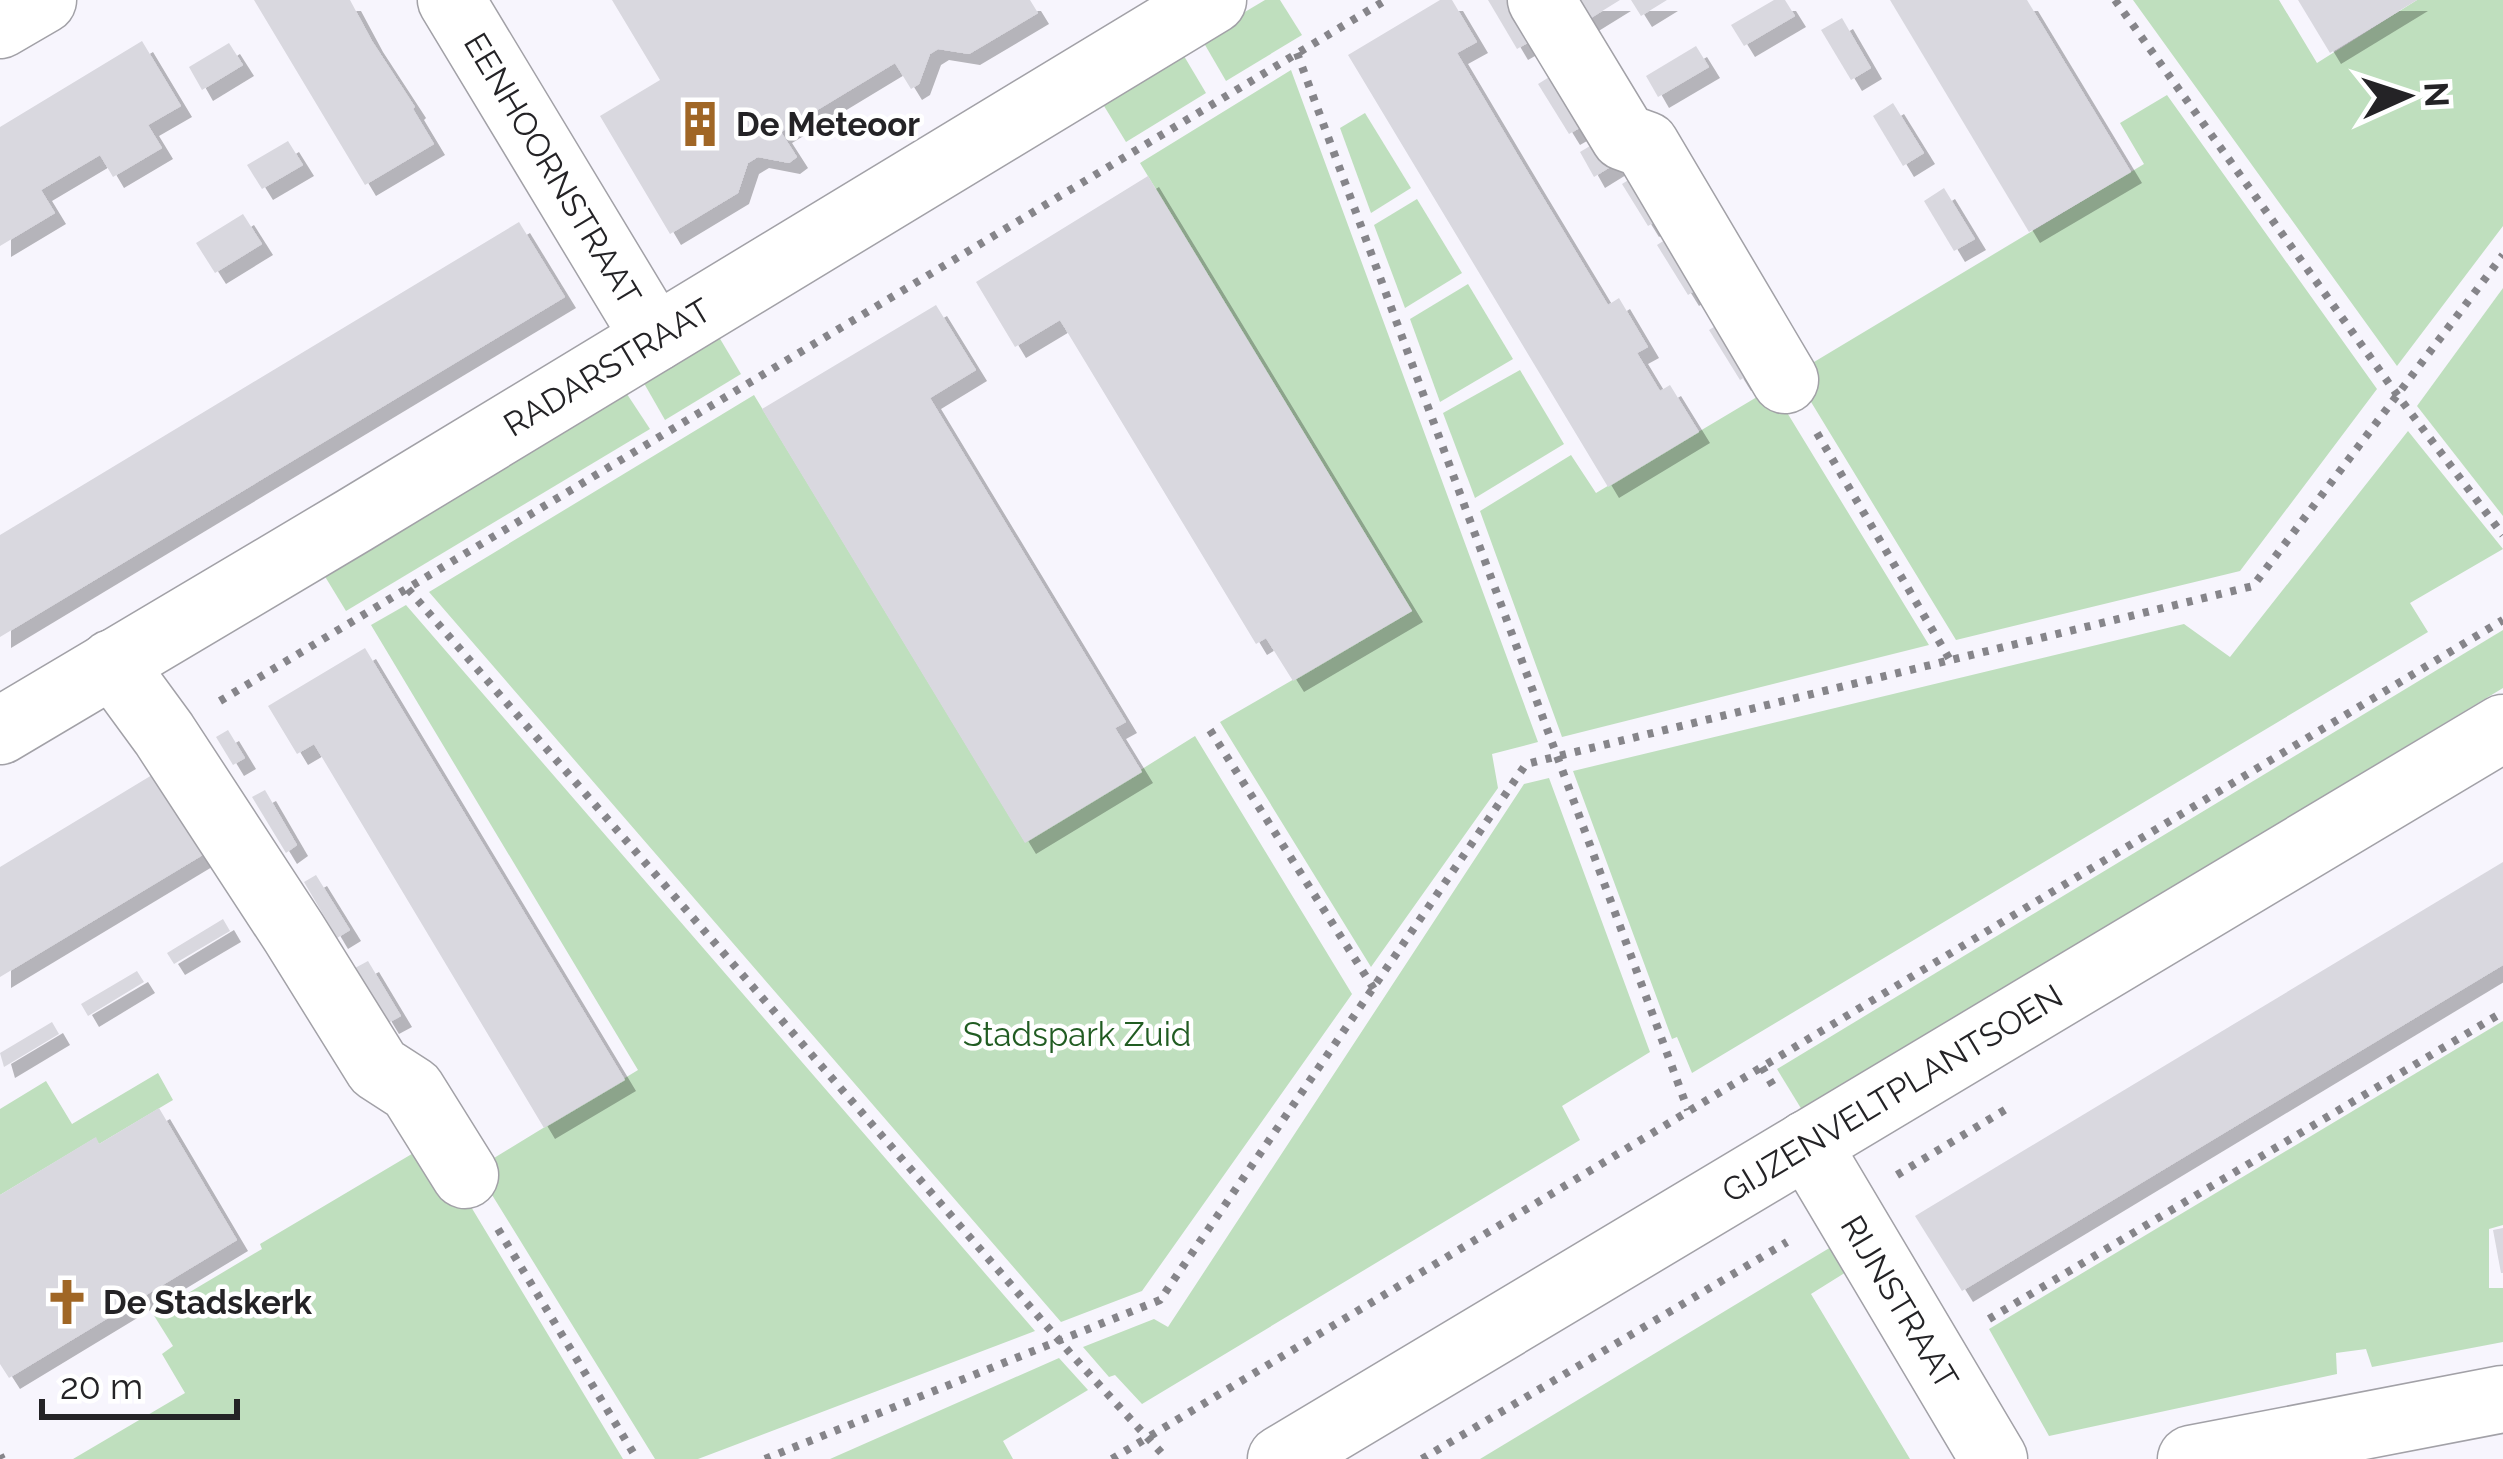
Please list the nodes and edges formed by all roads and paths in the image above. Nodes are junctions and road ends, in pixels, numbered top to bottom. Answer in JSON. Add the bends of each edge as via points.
{"nodes":[{"id":1,"x":43,"y":0,"type":"edge"},
{"id":2,"x":451,"y":0,"type":"edge"},
{"id":3,"x":1213,"y":0,"type":"edge"},
{"id":4,"x":1386,"y":0,"type":"edge"},
{"id":5,"x":1541,"y":0,"type":"edge"},
{"id":6,"x":2115,"y":0,"type":"edge"},
{"id":7,"x":1125,"y":22,"type":"edge"},
{"id":8,"x":0,"y":25,"type":"edge"},
{"id":9,"x":1297,"y":53,"type":"junction"},
{"id":10,"x":2503,"y":255,"type":"edge"},
{"id":11,"x":655,"y":338,"type":"junction"},
{"id":12,"x":1785,"y":380,"type":"joint"},
{"id":13,"x":2398,"y":396,"type":"junction"},
{"id":14,"x":2503,"y":535,"type":"edge"},
{"id":15,"x":408,"y":590,"type":"junction"},
{"id":16,"x":2503,"y":620,"type":"edge"},
{"id":17,"x":1950,"y":660,"type":"junction"},
{"id":18,"x":112,"y":663,"type":"junction"},
{"id":19,"x":2503,"y":728,"type":"edge"},
{"id":20,"x":1210,"y":730,"type":"dead end"},
{"id":21,"x":0,"y":731,"type":"edge"},
{"id":22,"x":164,"y":734,"type":"junction"},
{"id":23,"x":1557,"y":756,"type":"junction"},
{"id":24,"x":1374,"y":989,"type":"junction"},
{"id":25,"x":2503,"y":1012,"type":"edge"},
{"id":26,"x":1688,"y":1110,"type":"junction"},
{"id":27,"x":1807,"y":1144,"type":"junction"},
{"id":28,"x":465,"y":1174,"type":"joint"},
{"id":29,"x":1059,"y":1340,"type":"junction"},
{"id":30,"x":1930,"y":1354,"type":"junction"},
{"id":31,"x":2503,"y":1399,"type":"edge"},
{"id":32,"x":1147,"y":1438,"type":"junction"},
{"id":33,"x":1288,"y":1457,"type":"edge"},
{"id":34,"x":637,"y":1459,"type":"edge"},
{"id":35,"x":765,"y":1459,"type":"edge"},
{"id":36,"x":1112,"y":1459,"type":"edge"},
{"id":37,"x":1167,"y":1459,"type":"edge"},
{"id":38,"x":1994,"y":1459,"type":"edge"},
{"id":39,"x":2191,"y":1459,"type":"edge"}],
"edges":[{"from":1,"to":8,"type":"street"},
{"from":2,"to":11,"type":"street","name":"EENHOORNSTRAAT"},
{"from":3,"to":7,"type":"street","name":"RADARSTRAAT"},
{"from":4,"to":9,"type":"path"},
{"from":5,"to":12,"type":"street","via":[[1624,136],[1646,145]]},
{"from":6,"to":13,"type":"path"},
{"from":7,"to":11,"type":"street","name":"RADARSTRAAT"},
{"from":9,"to":15,"type":"path"},
{"from":9,"to":23,"type":"path"},
{"from":10,"to":13,"type":"path"},
{"from":11,"to":18,"type":"street","name":"RADARSTRAAT"},
{"from":12,"to":17,"type":"path"},
{"from":13,"to":14,"type":"path"},
{"from":13,"to":17,"type":"path","via":[[2253,586]]},
{"from":15,"to":22,"type":"path"},
{"from":15,"to":29,"type":"path"},
{"from":16,"to":26,"type":"path"},
{"from":17,"to":23,"type":"path"},
{"from":18,"to":21,"type":"street","name":"RADARSTRAAT"},
{"from":18,"to":22,"type":"street"},
{"from":19,"to":27,"type":"street","name":"GIJZENVELTPLANTSOEN"},
{"from":20,"to":24,"type":"path"},
{"from":22,"to":28,"type":"street","via":[[377,1068],[412,1090]]},
{"from":23,"to":24,"type":"path","via":[[1526,764]]},
{"from":23,"to":26,"type":"path"},
{"from":24,"to":29,"type":"path","via":[[1160,1300]]},
{"from":25,"to":30,"type":"path"},
{"from":26,"to":32,"type":"path"},
{"from":27,"to":30,"type":"street","name":"RIJNSTRAAT"},
{"from":27,"to":33,"type":"street","name":"GIJZENVELTPLANTSOEN"},
{"from":28,"to":34,"type":"path"},
{"from":29,"to":32,"type":"path"},
{"from":29,"to":35,"type":"path"},
{"from":30,"to":38,"type":"street","name":"RIJNSTRAAT"},
{"from":31,"to":39,"type":"street"},
{"from":32,"to":36,"type":"path"},
{"from":32,"to":37,"type":"path"}]}
